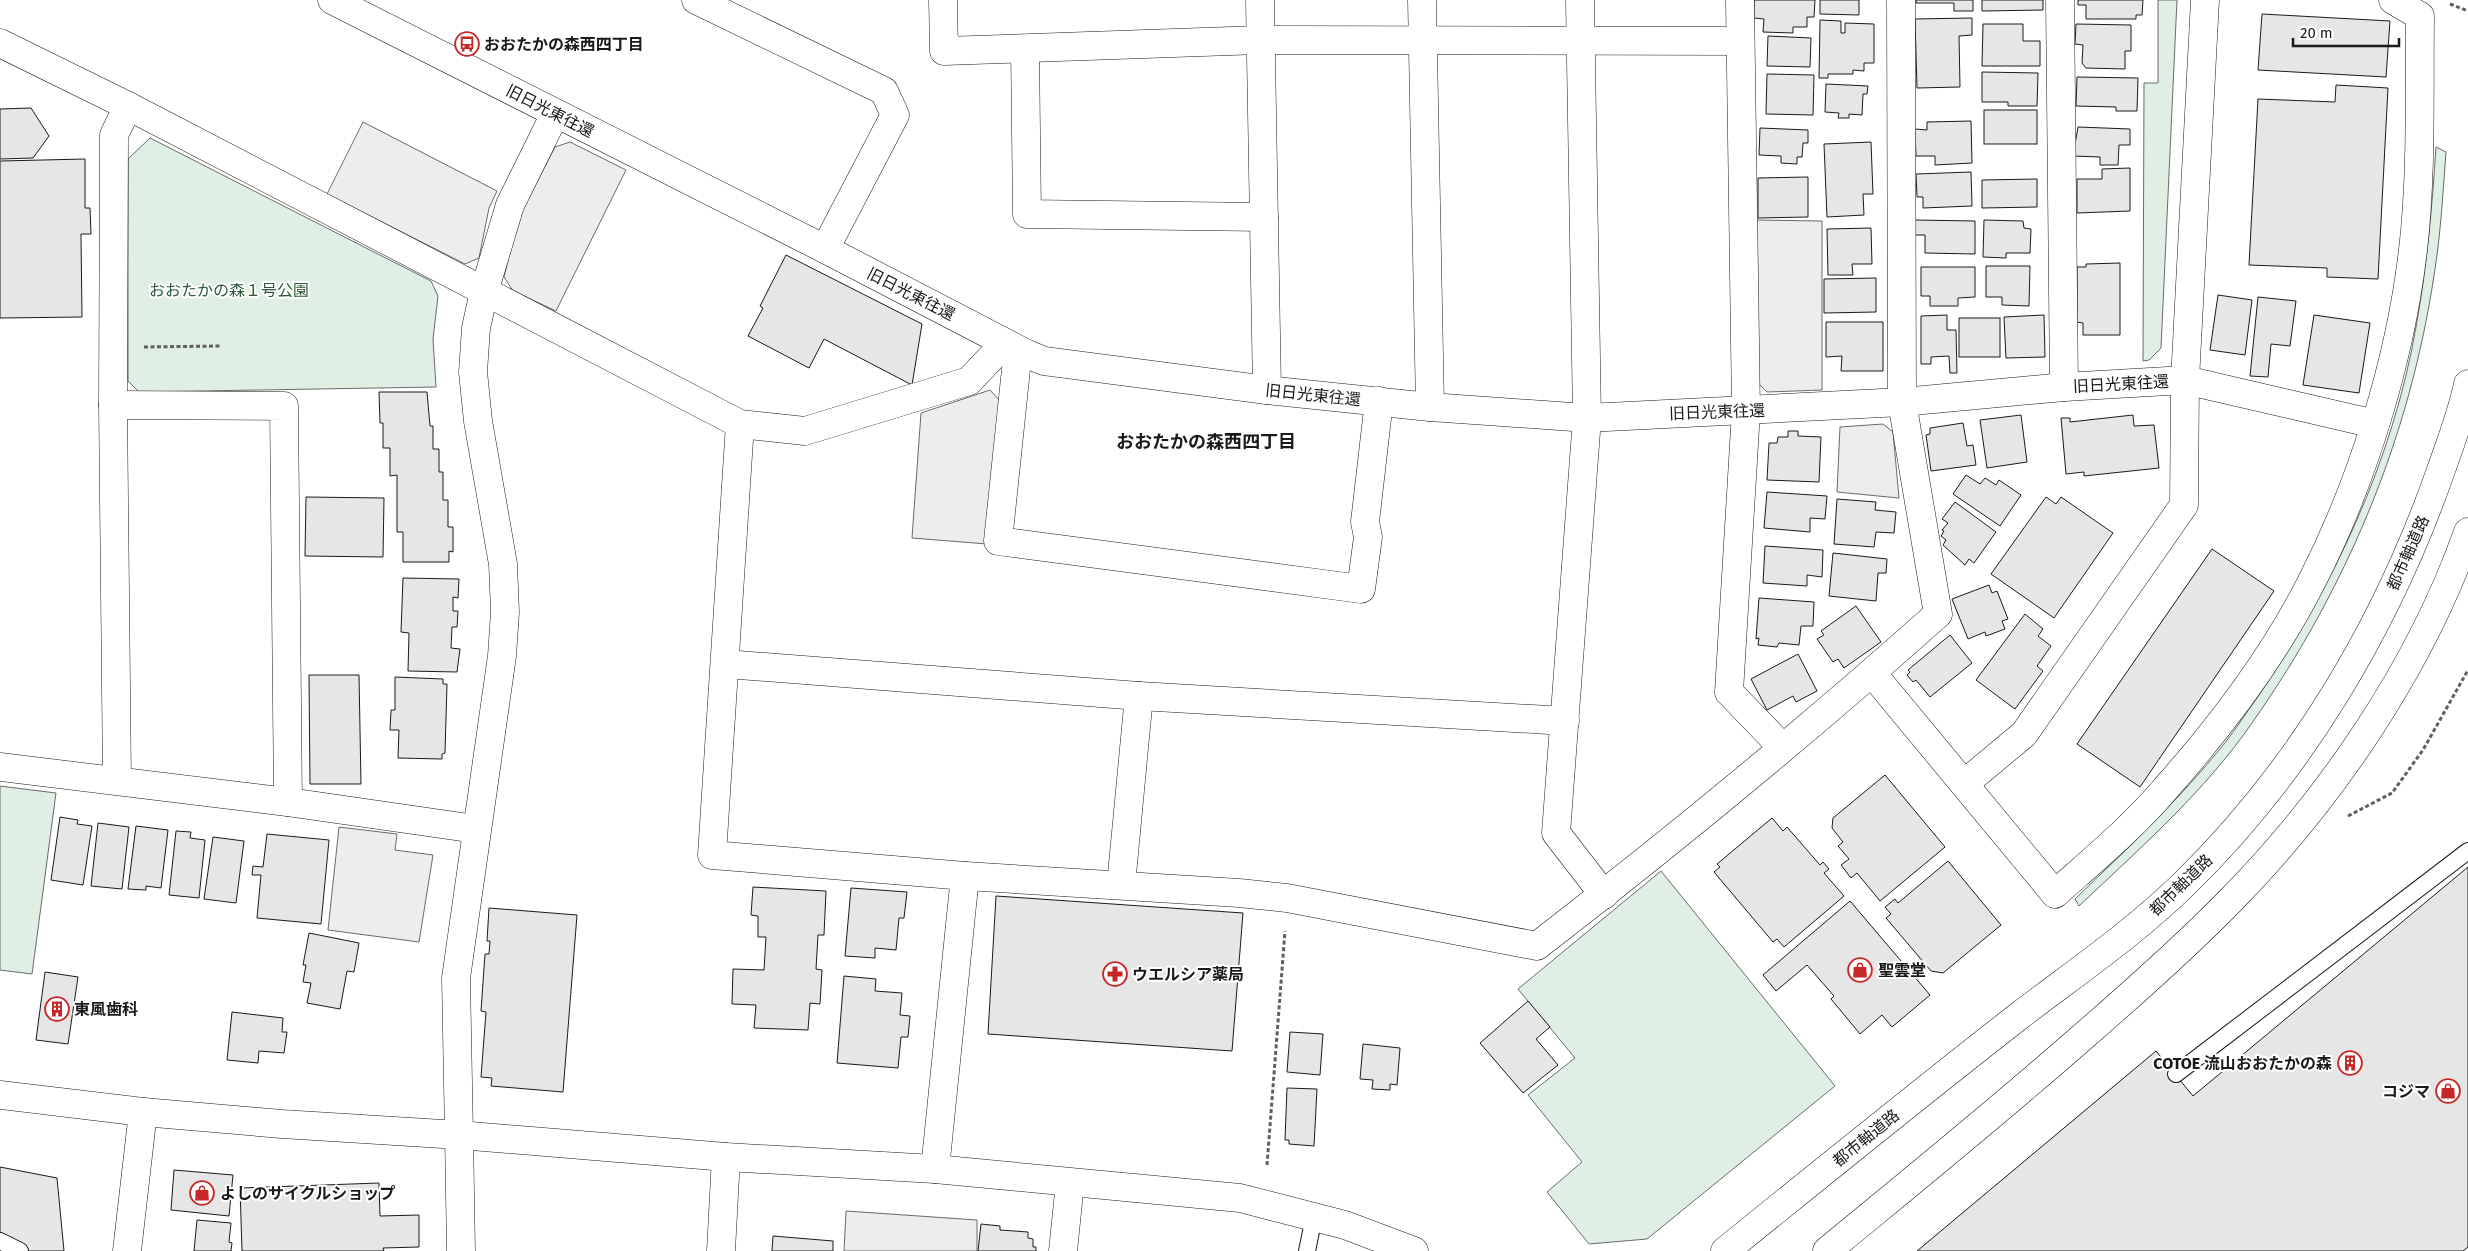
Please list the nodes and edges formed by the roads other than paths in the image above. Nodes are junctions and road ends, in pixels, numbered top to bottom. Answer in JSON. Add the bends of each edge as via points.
{"nodes":[{"id":1,"x":332,"y":0,"type":"edge"},
{"id":2,"x":696,"y":0,"type":"edge"},
{"id":3,"x":943,"y":0,"type":"edge"},
{"id":4,"x":1260,"y":0,"type":"edge"},
{"id":5,"x":1422,"y":0,"type":"edge"},
{"id":6,"x":1580,"y":0,"type":"edge"},
{"id":7,"x":1740,"y":0,"type":"edge"},
{"id":8,"x":1901,"y":0,"type":"edge"},
{"id":9,"x":2060,"y":0,"type":"edge"},
{"id":10,"x":2205,"y":0,"type":"edge"},
{"id":11,"x":2393,"y":0,"type":"edge"},
{"id":12,"x":1580,"y":39,"type":"junction"},
{"id":13,"x":1260,"y":40,"type":"junction"},
{"id":14,"x":1740,"y":41,"type":"junction"},
{"id":15,"x":1422,"y":42,"type":"junction"},
{"id":16,"x":0,"y":43,"type":"edge"},
{"id":17,"x":1025,"y":49,"type":"junction"},
{"id":18,"x":128,"y":106,"type":"junction"},
{"id":19,"x":555,"y":114,"type":"junction"},
{"id":20,"x":1264,"y":217,"type":"junction"},
{"id":21,"x":824,"y":249,"type":"junction"},
{"id":22,"x":484,"y":292,"type":"junction"},
{"id":23,"x":1011,"y":346,"type":"junction"},
{"id":24,"x":2185,"y":380,"type":"junction"},
{"id":25,"x":2468,"y":384,"type":"edge"},
{"id":26,"x":2064,"y":387,"type":"junction"},
{"id":27,"x":1266,"y":390,"type":"junction"},
{"id":28,"x":1379,"y":401,"type":"junction"},
{"id":29,"x":1902,"y":402,"type":"junction"},
{"id":30,"x":113,"y":405,"type":"junction"},
{"id":31,"x":1430,"y":407,"type":"junction"},
{"id":32,"x":1746,"y":411,"type":"junction"},
{"id":33,"x":1588,"y":418,"type":"junction"},
{"id":34,"x":740,"y":424,"type":"junction"},
{"id":35,"x":2375,"y":424,"type":"junction"},
{"id":36,"x":2468,"y":532,"type":"edge"},
{"id":37,"x":726,"y":664,"type":"junction"},
{"id":38,"x":1872,"y":673,"type":"junction"},
{"id":39,"x":1138,"y":696,"type":"junction"},
{"id":40,"x":1565,"y":721,"type":"junction"},
{"id":41,"x":1782,"y":747,"type":"junction"},
{"id":42,"x":0,"y":767,"type":"edge"},
{"id":43,"x":117,"y":780,"type":"junction"},
{"id":44,"x":1964,"y":784,"type":"junction"},
{"id":45,"x":288,"y":802,"type":"junction"},
{"id":46,"x":476,"y":830,"type":"junction"},
{"id":47,"x":2468,"y":851,"type":"edge"},
{"id":48,"x":964,"y":876,"type":"junction"},
{"id":49,"x":1121,"y":884,"type":"junction"},
{"id":50,"x":1604,"y":895,"type":"junction"},
{"id":51,"x":2176,"y":1074,"type":"dead end"},
{"id":52,"x":0,"y":1095,"type":"edge"},
{"id":53,"x":143,"y":1112,"type":"junction"},
{"id":54,"x":459,"y":1135,"type":"junction"},
{"id":55,"x":726,"y":1157,"type":"junction"},
{"id":56,"x":934,"y":1169,"type":"junction"},
{"id":57,"x":1070,"y":1183,"type":"junction"},
{"id":58,"x":1314,"y":1216,"type":"junction"},
{"id":59,"x":0,"y":1241,"type":"edge"},
{"id":60,"x":20,"y":1251,"type":"edge"},
{"id":61,"x":127,"y":1251,"type":"edge"},
{"id":62,"x":461,"y":1251,"type":"edge"},
{"id":63,"x":721,"y":1251,"type":"edge"},
{"id":64,"x":1063,"y":1251,"type":"edge"},
{"id":65,"x":1308,"y":1251,"type":"edge"},
{"id":66,"x":1414,"y":1251,"type":"edge"},
{"id":67,"x":1725,"y":1251,"type":"edge"},
{"id":68,"x":1827,"y":1251,"type":"edge"}],
"edges":[{"from":1,"to":19,"type":"street","name":"旧日光東往還"},
{"from":2,"to":21,"type":"street","via":[[884,91],[895,115]]},
{"from":3,"to":17,"type":"street","via":[[944,51]]},
{"from":4,"to":13,"type":"street"},
{"from":5,"to":15,"type":"street"},
{"from":6,"to":12,"type":"street"},
{"from":7,"to":14,"type":"street"},
{"from":8,"to":29,"type":"street"},
{"from":9,"to":26,"type":"street"},
{"from":10,"to":24,"type":"street"},
{"from":11,"to":35,"type":"street","via":[[2420,16],[2417,181],[2413,248],[2405,304]]},
{"from":12,"to":14,"type":"street"},
{"from":12,"to":15,"type":"street"},
{"from":12,"to":33,"type":"street"},
{"from":13,"to":15,"type":"street"},
{"from":13,"to":17,"type":"street"},
{"from":13,"to":20,"type":"street"},
{"from":14,"to":32,"type":"street"},
{"from":15,"to":31,"type":"street"},
{"from":16,"to":18,"type":"street"},
{"from":17,"to":20,"type":"street","via":[[1027,214]]},
{"from":18,"to":22,"type":"street"},
{"from":18,"to":30,"type":"street","via":[[114,135]]},
{"from":19,"to":21,"type":"street","name":"旧日光東往還"},
{"from":19,"to":22,"type":"street","via":[[510,205]]},
{"from":20,"to":27,"type":"street"},
{"from":21,"to":23,"type":"street","name":"旧日光東往還"},
{"from":22,"to":34,"type":"street"},
{"from":22,"to":46,"type":"street","via":[[476,328],[473,372],[478,422],[503,564],[505,612],[502,656]]},
{"from":23,"to":27,"type":"street","name":"旧日光東往還","via":[[1044,361]]},
{"from":23,"to":28,"type":"street","via":[[998,541],[1361,589]]},
{"from":23,"to":34,"type":"street","via":[[969,381],[805,431]]},
{"from":24,"to":26,"type":"street","name":"旧日光東往還"},
{"from":24,"to":35,"type":"street","name":"旧日光東往還"},
{"from":24,"to":44,"type":"street","via":[[2184,505],[2024,734]]},
{"from":25,"to":67,"type":"street","name":"都市軸道路","via":[[2425,515],[2401,573],[2372,629],[2315,726],[2234,832],[2184,884],[2136,927]]},
{"from":26,"to":29,"type":"street","name":"旧日光東往還"},
{"from":27,"to":28,"type":"street","name":"旧日光東往還"},
{"from":28,"to":31,"type":"street","name":"旧日光東往還"},
{"from":29,"to":32,"type":"street","name":"旧日光東往還"},
{"from":29,"to":38,"type":"street","via":[[1938,614]]},
{"from":30,"to":43,"type":"street"},
{"from":30,"to":45,"type":"street","via":[[284,406]]},
{"from":31,"to":33,"type":"street","name":"旧日光東往還"},
{"from":32,"to":33,"type":"street","name":"旧日光東往還"},
{"from":32,"to":41,"type":"street","via":[[1729,692]]},
{"from":33,"to":40,"type":"street"},
{"from":34,"to":37,"type":"street"},
{"from":35,"to":44,"type":"street","via":[[2339,525],[2312,583],[2250,683],[2165,790],[2055,894]]},
{"from":36,"to":68,"type":"street","via":[[2439,602],[2352,756],[2238,892],[2136,990],[2027,1086]]},
{"from":37,"to":39,"type":"street"},
{"from":37,"to":48,"type":"street","via":[[712,855]]},
{"from":38,"to":41,"type":"street"},
{"from":38,"to":44,"type":"street"},
{"from":39,"to":40,"type":"street"},
{"from":39,"to":49,"type":"street"},
{"from":40,"to":50,"type":"street","via":[[1556,833]]},
{"from":41,"to":50,"type":"street"},
{"from":42,"to":43,"type":"street"},
{"from":43,"to":45,"type":"street"},
{"from":45,"to":46,"type":"street"},
{"from":46,"to":54,"type":"street","via":[[456,978]]},
{"from":47,"to":51,"type":"lane"},
{"from":48,"to":49,"type":"street"},
{"from":48,"to":56,"type":"street"},
{"from":49,"to":50,"type":"street","via":[[1287,898],[1537,946]]},
{"from":52,"to":53,"type":"street"},
{"from":53,"to":54,"type":"street"},
{"from":53,"to":61,"type":"street"},
{"from":54,"to":55,"type":"street"},
{"from":54,"to":62,"type":"street"},
{"from":55,"to":56,"type":"street"},
{"from":55,"to":63,"type":"street"},
{"from":56,"to":57,"type":"street"},
{"from":57,"to":58,"type":"street","via":[[1240,1198]]},
{"from":57,"to":64,"type":"street"},
{"from":58,"to":65,"type":"lane"},
{"from":58,"to":66,"type":"street","via":[[1346,1224]]},
{"from":59,"to":60,"type":"lane"}]}
